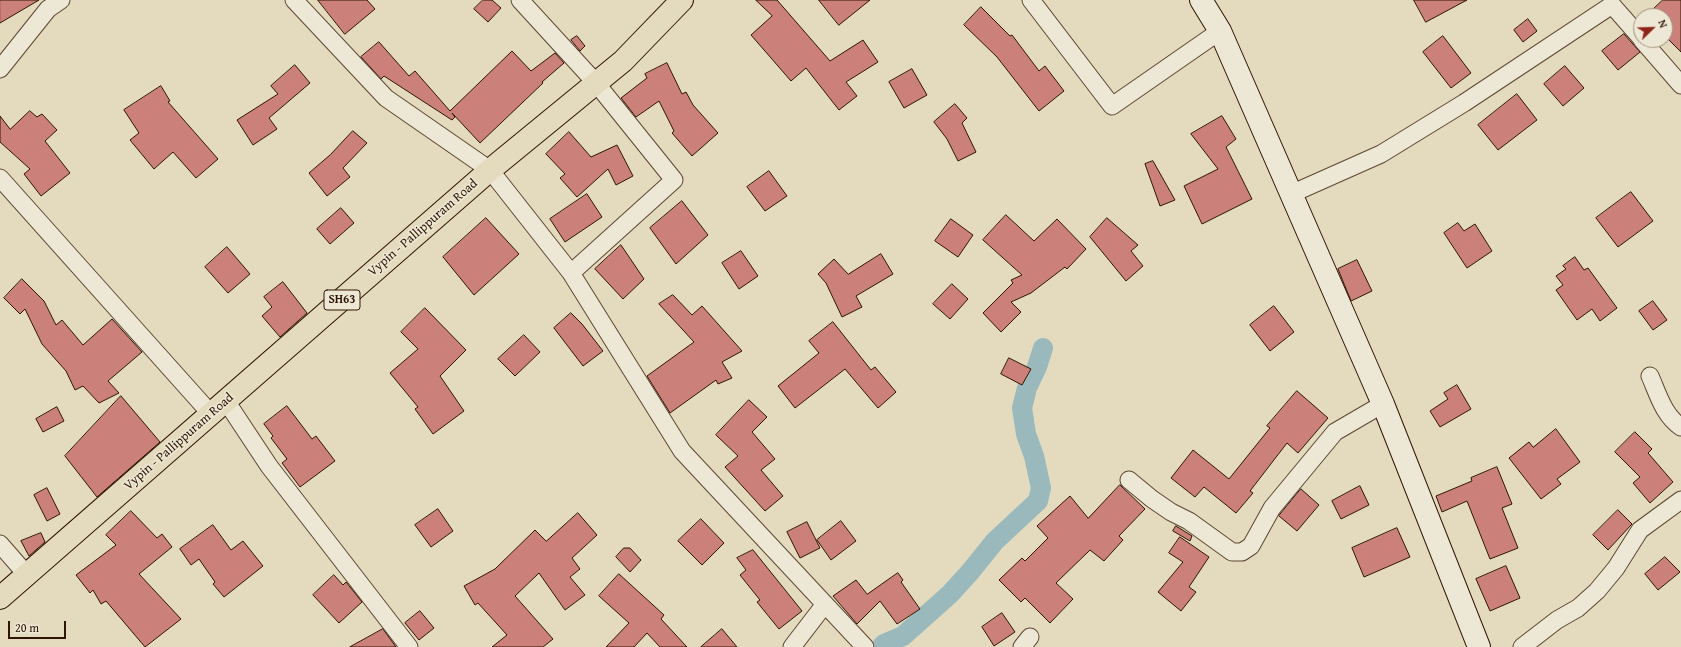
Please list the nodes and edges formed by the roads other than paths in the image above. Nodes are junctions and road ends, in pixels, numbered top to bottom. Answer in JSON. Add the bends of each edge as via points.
{"nodes":[{"id":1,"x":61,"y":0,"type":"edge"},
{"id":2,"x":294,"y":0,"type":"edge"},
{"id":3,"x":520,"y":0,"type":"edge"},
{"id":4,"x":682,"y":0,"type":"edge"},
{"id":5,"x":1031,"y":0,"type":"edge"},
{"id":6,"x":1201,"y":0,"type":"edge"},
{"id":7,"x":1633,"y":29,"type":"edge"},
{"id":8,"x":1220,"y":31,"type":"junction"},
{"id":9,"x":1650,"y":48,"type":"edge"},
{"id":10,"x":0,"y":69,"type":"edge"},
{"id":11,"x":596,"y":83,"type":"junction"},
{"id":12,"x":1681,"y":85,"type":"edge"},
{"id":13,"x":490,"y":170,"type":"junction"},
{"id":14,"x":0,"y":178,"type":"edge"},
{"id":15,"x":1291,"y":194,"type":"junction"},
{"id":16,"x":571,"y":273,"type":"junction"},
{"id":17,"x":1650,"y":376,"type":"dead end"},
{"id":18,"x":1383,"y":404,"type":"junction"},
{"id":19,"x":218,"y":408,"type":"junction"},
{"id":20,"x":1681,"y":427,"type":"edge"},
{"id":21,"x":1129,"y":480,"type":"dead end"},
{"id":22,"x":1681,"y":500,"type":"edge"},
{"id":23,"x":0,"y":544,"type":"edge"},
{"id":24,"x":27,"y":574,"type":"junction"},
{"id":25,"x":0,"y":598,"type":"edge"},
{"id":26,"x":825,"y":604,"type":"junction"},
{"id":27,"x":409,"y":647,"type":"edge"},
{"id":28,"x":792,"y":647,"type":"edge"},
{"id":29,"x":865,"y":647,"type":"edge"},
{"id":30,"x":1479,"y":647,"type":"edge"},
{"id":31,"x":1522,"y":647,"type":"edge"}],
"edges":[{"from":1,"to":10,"type":"street","via":[[48,9]]},
{"from":2,"to":13,"type":"street","via":[[386,98]]},
{"from":3,"to":11,"type":"street"},
{"from":4,"to":11,"type":"main road","name":"Vypin - Pallippuram Road","number":"SH63","via":[[623,61]]},
{"from":5,"to":8,"type":"street","via":[[1112,106]]},
{"from":6,"to":8,"type":"main road"},
{"from":7,"to":15,"type":"street","via":[[1612,5],[1464,103],[1381,154]]},
{"from":8,"to":15,"type":"main road"},
{"from":9,"to":12,"type":"street"},
{"from":11,"to":13,"type":"main road","name":"Vypin - Pallippuram Road","number":"SH63"},
{"from":11,"to":16,"type":"street","via":[[674,180]]},
{"from":13,"to":16,"type":"street"},
{"from":13,"to":19,"type":"main road","name":"Vypin - Pallippuram Road","number":"SH63"},
{"from":14,"to":19,"type":"street"},
{"from":15,"to":18,"type":"main road"},
{"from":16,"to":26,"type":"street","via":[[682,451]]},
{"from":17,"to":20,"type":"street","via":[[1666,411]]},
{"from":18,"to":21,"type":"street","via":[[1335,432],[1272,508],[1251,546],[1242,552],[1232,552],[1189,521],[1171,512]]},
{"from":18,"to":30,"type":"main road"},
{"from":19,"to":24,"type":"main road","name":"Vypin - Pallippuram Road","number":"SH63"},
{"from":19,"to":27,"type":"street","via":[[270,466]]},
{"from":22,"to":31,"type":"street","via":[[1640,530],[1616,568],[1597,591],[1578,608],[1557,620]]},
{"from":23,"to":24,"type":"street"},
{"from":24,"to":25,"type":"main road","name":"Vypin - Pallippuram Road","number":"SH63"},
{"from":26,"to":28,"type":"street"},
{"from":26,"to":29,"type":"street"}]}
